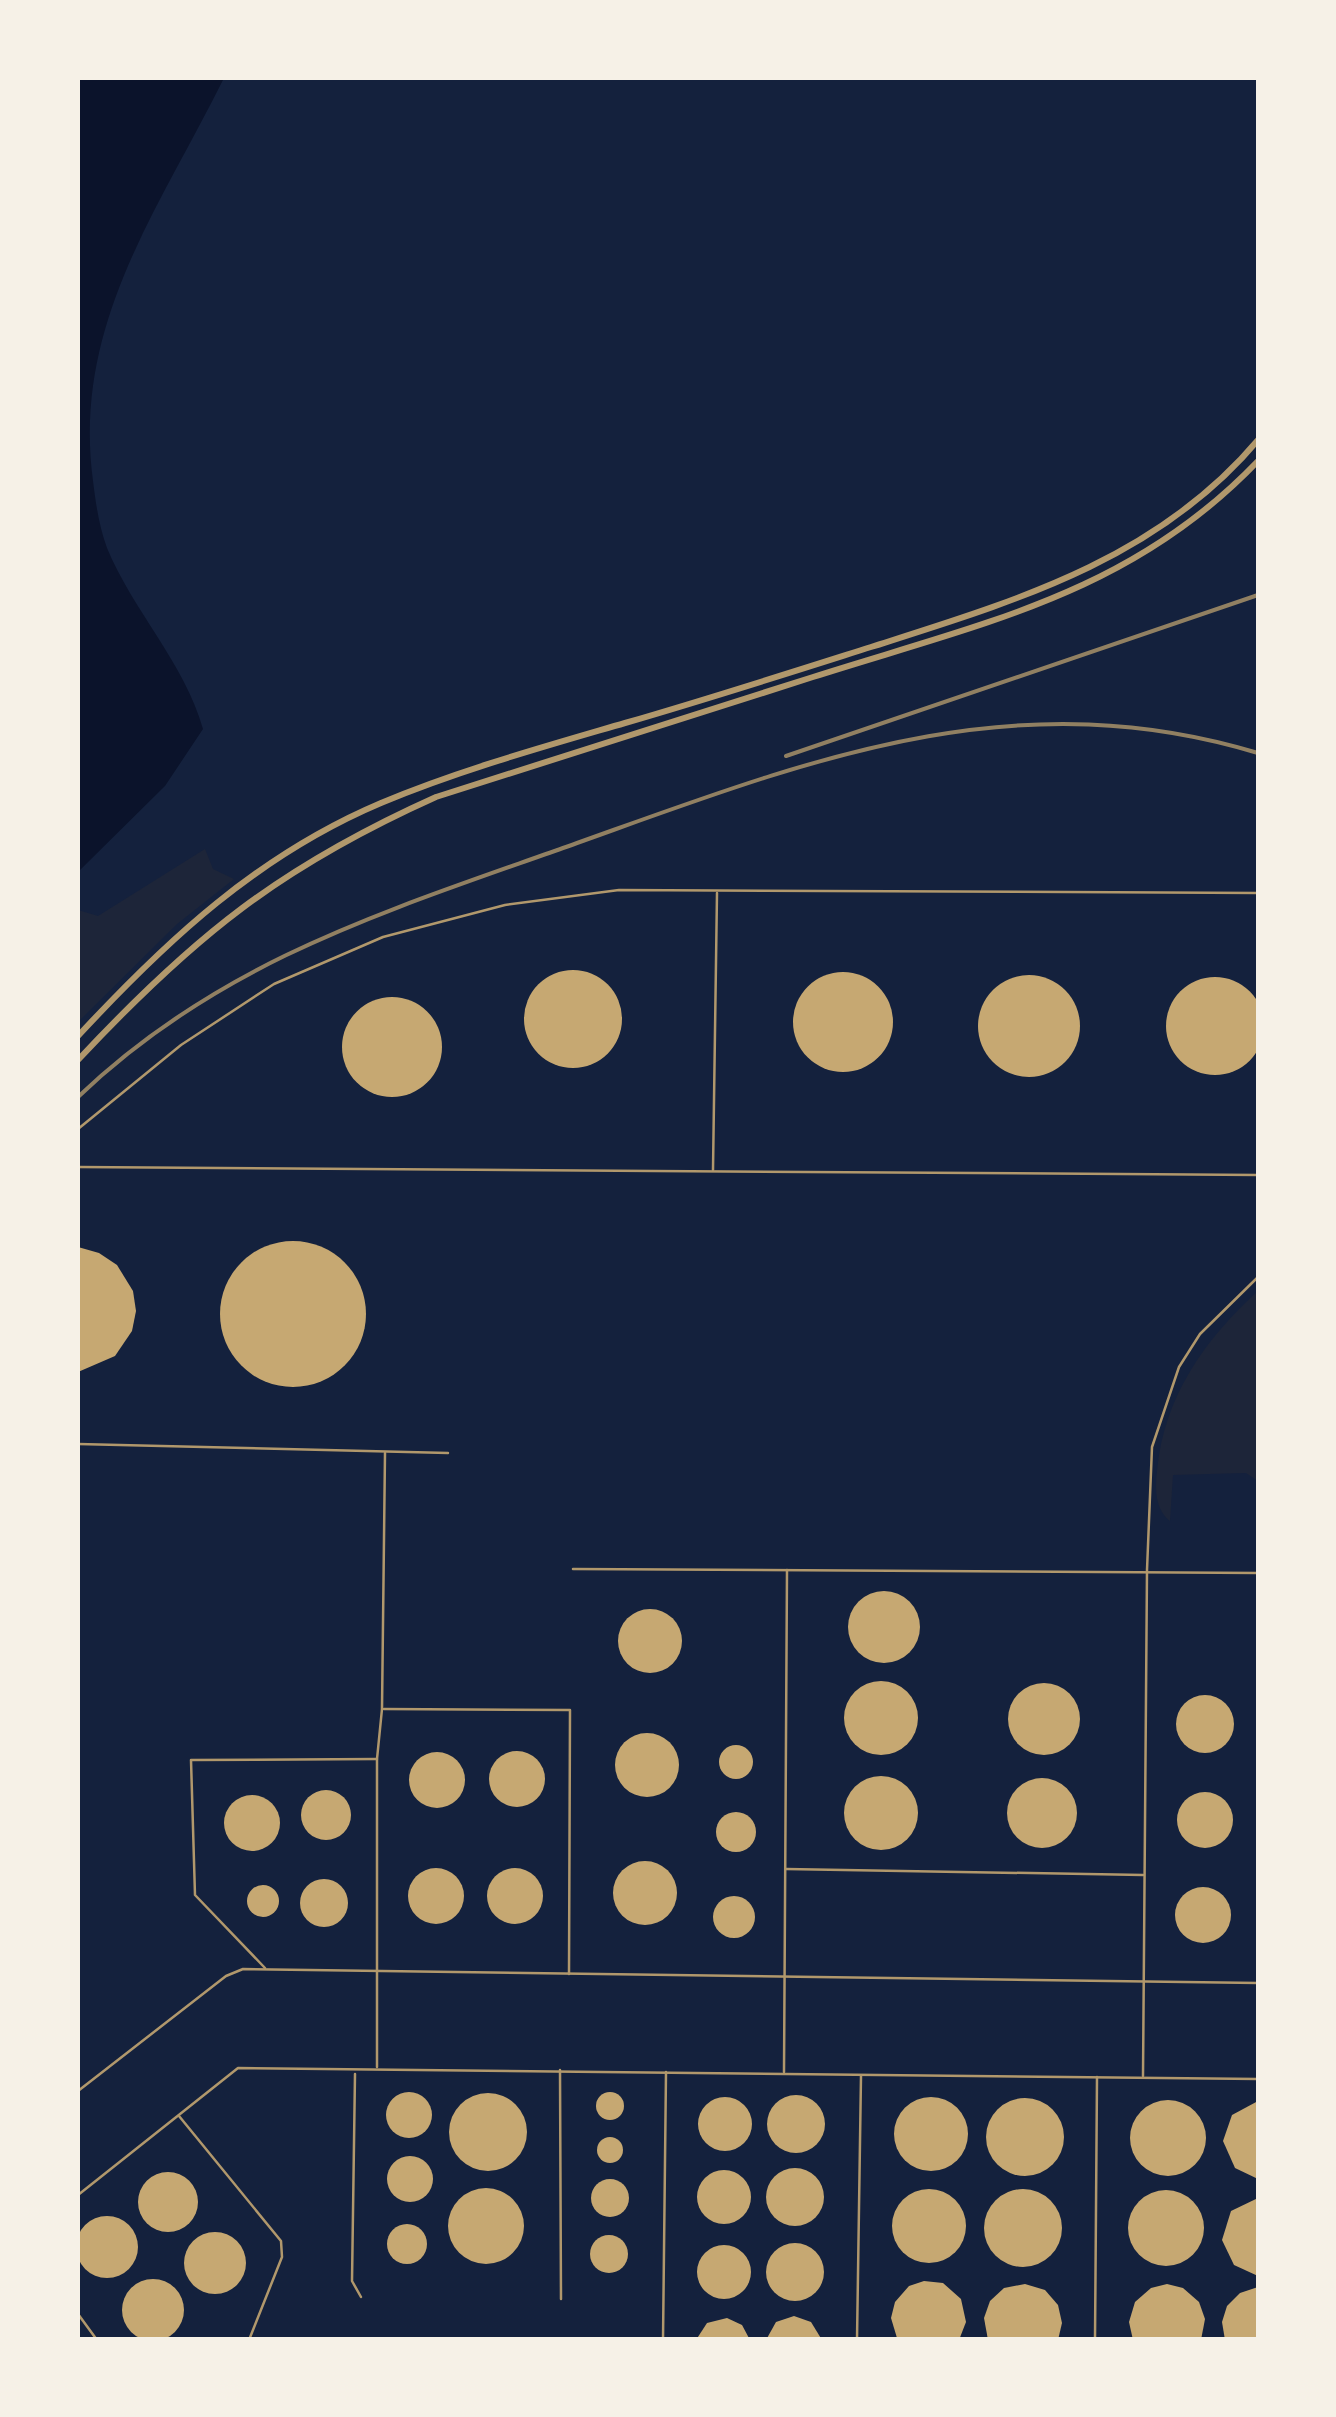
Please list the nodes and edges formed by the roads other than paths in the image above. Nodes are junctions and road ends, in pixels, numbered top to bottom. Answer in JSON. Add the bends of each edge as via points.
{"nodes":[{"id":1,"x":1258,"y":440,"type":"edge"},
{"id":2,"x":1258,"y":461,"type":"edge"},
{"id":3,"x":717,"y":892,"type":"junction"},
{"id":4,"x":1258,"y":893,"type":"edge"},
{"id":5,"x":78,"y":1036,"type":"edge"},
{"id":6,"x":78,"y":1060,"type":"edge"},
{"id":7,"x":78,"y":1129,"type":"edge"},
{"id":8,"x":78,"y":1167,"type":"edge"},
{"id":9,"x":713,"y":1172,"type":"junction"},
{"id":10,"x":1258,"y":1175,"type":"edge"},
{"id":11,"x":1258,"y":1278,"type":"edge"},
{"id":12,"x":78,"y":1444,"type":"edge"},
{"id":13,"x":385,"y":1453,"type":"junction"},
{"id":14,"x":448,"y":1453,"type":"dead end"},
{"id":15,"x":573,"y":1568,"type":"dead end"},
{"id":16,"x":787,"y":1568,"type":"junction"},
{"id":17,"x":1147,"y":1570,"type":"junction"},
{"id":18,"x":1258,"y":1573,"type":"edge"},
{"id":19,"x":382,"y":1708,"type":"junction"},
{"id":20,"x":377,"y":1759,"type":"junction"},
{"id":21,"x":783,"y":1869,"type":"junction"},
{"id":22,"x":1144,"y":1874,"type":"junction"},
{"id":23,"x":266,"y":1969,"type":"junction"},
{"id":24,"x":378,"y":1972,"type":"junction"},
{"id":25,"x":569,"y":1974,"type":"junction"},
{"id":26,"x":782,"y":1976,"type":"junction"},
{"id":27,"x":1258,"y":1983,"type":"edge"},
{"id":28,"x":1143,"y":1985,"type":"junction"},
{"id":29,"x":377,"y":2069,"type":"junction"},
{"id":30,"x":560,"y":2070,"type":"junction"},
{"id":31,"x":355,"y":2072,"type":"junction"},
{"id":32,"x":666,"y":2072,"type":"junction"},
{"id":33,"x":784,"y":2073,"type":"junction"},
{"id":34,"x":860,"y":2074,"type":"junction"},
{"id":35,"x":1097,"y":2077,"type":"junction"},
{"id":36,"x":1143,"y":2077,"type":"junction"},
{"id":37,"x":1258,"y":2079,"type":"edge"},
{"id":38,"x":78,"y":2091,"type":"edge"},
{"id":39,"x":178,"y":2114,"type":"junction"},
{"id":40,"x":78,"y":2194,"type":"edge"},
{"id":41,"x":361,"y":2297,"type":"dead end"},
{"id":42,"x":561,"y":2299,"type":"dead end"},
{"id":43,"x":78,"y":2314,"type":"edge"},
{"id":44,"x":97,"y":2340,"type":"edge"},
{"id":45,"x":249,"y":2340,"type":"edge"},
{"id":46,"x":663,"y":2340,"type":"edge"},
{"id":47,"x":857,"y":2340,"type":"edge"},
{"id":48,"x":1095,"y":2340,"type":"edge"}],
"edges":[{"from":1,"to":5,"type":"street","via":[[1160,530],[1055,586],[476,768],[344,820],[196,918]]},
{"from":2,"to":6,"type":"street","via":[[1148,554],[1051,602],[436,797],[359,831],[213,926]]},
{"from":3,"to":4,"type":"lane"},
{"from":3,"to":7,"type":"lane","via":[[619,890],[505,904],[383,937],[274,984],[181,1045]]},
{"from":3,"to":9,"type":"lane"},
{"from":8,"to":9,"type":"lane"},
{"from":9,"to":10,"type":"lane"},
{"from":11,"to":17,"type":"lane","via":[[1200,1334],[1161,1412],[1152,1447]]},
{"from":12,"to":13,"type":"lane"},
{"from":13,"to":14,"type":"lane"},
{"from":13,"to":19,"type":"lane"},
{"from":15,"to":16,"type":"lane"},
{"from":16,"to":17,"type":"lane"},
{"from":16,"to":21,"type":"lane"},
{"from":17,"to":18,"type":"lane"},
{"from":17,"to":22,"type":"lane"},
{"from":19,"to":20,"type":"lane"},
{"from":19,"to":25,"type":"lane","via":[[570,1710]]},
{"from":20,"to":23,"type":"lane","via":[[191,1760],[195,1895]]},
{"from":20,"to":24,"type":"lane"},
{"from":21,"to":22,"type":"lane"},
{"from":21,"to":26,"type":"lane"},
{"from":22,"to":28,"type":"lane"},
{"from":23,"to":24,"type":"lane"},
{"from":23,"to":38,"type":"lane","via":[[226,1976]]},
{"from":24,"to":25,"type":"lane"},
{"from":24,"to":29,"type":"lane"},
{"from":25,"to":26,"type":"lane"},
{"from":26,"to":28,"type":"lane"},
{"from":26,"to":33,"type":"lane"},
{"from":27,"to":28,"type":"lane"},
{"from":28,"to":36,"type":"lane"},
{"from":29,"to":30,"type":"lane"},
{"from":29,"to":31,"type":"lane"},
{"from":30,"to":32,"type":"lane"},
{"from":30,"to":42,"type":"lane"},
{"from":31,"to":39,"type":"lane","via":[[238,2068]]},
{"from":31,"to":41,"type":"lane","via":[[352,2281]]},
{"from":32,"to":33,"type":"lane"},
{"from":32,"to":46,"type":"lane"},
{"from":33,"to":34,"type":"lane"},
{"from":34,"to":35,"type":"lane"},
{"from":34,"to":47,"type":"lane"},
{"from":35,"to":36,"type":"lane"},
{"from":35,"to":48,"type":"lane"},
{"from":36,"to":37,"type":"lane"},
{"from":39,"to":40,"type":"lane"},
{"from":39,"to":45,"type":"lane","via":[[281,2241],[282,2258]]},
{"from":43,"to":44,"type":"lane"}]}
